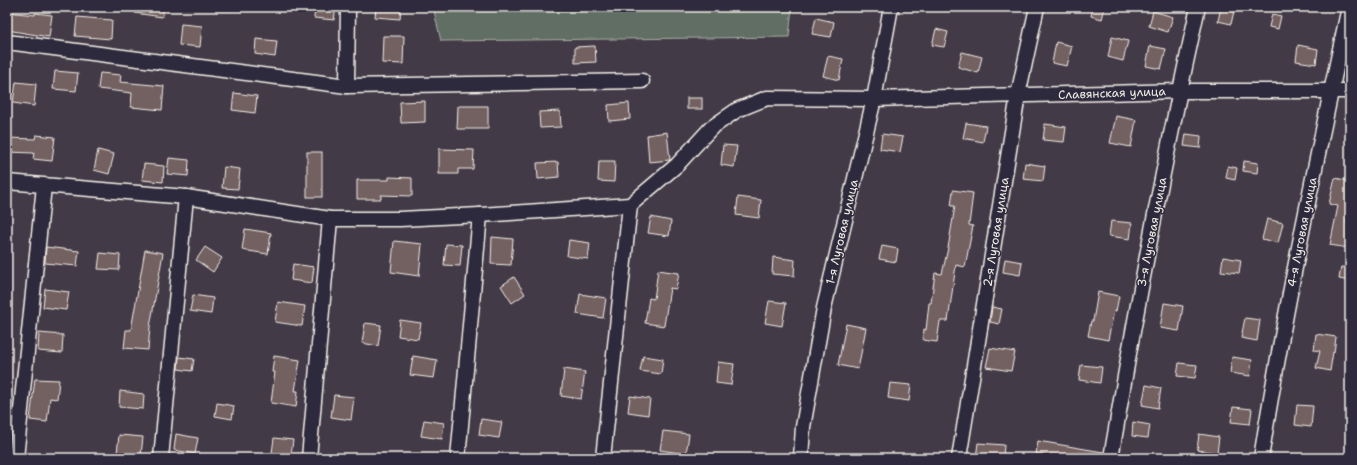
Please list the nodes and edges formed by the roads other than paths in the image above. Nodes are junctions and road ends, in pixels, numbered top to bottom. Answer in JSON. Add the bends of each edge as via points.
{"nodes":[{"id":1,"x":348,"y":7,"type":"edge"},
{"id":2,"x":891,"y":7,"type":"edge"},
{"id":3,"x":1037,"y":7,"type":"edge"},
{"id":4,"x":1198,"y":7,"type":"edge"},
{"id":5,"x":1349,"y":7,"type":"edge"},
{"id":6,"x":7,"y":42,"type":"edge"},
{"id":7,"x":642,"y":80,"type":"dead end"},
{"id":8,"x":346,"y":86,"type":"junction"},
{"id":9,"x":1180,"y":91,"type":"junction"},
{"id":10,"x":1350,"y":91,"type":"edge"},
{"id":11,"x":1331,"y":92,"type":"junction"},
{"id":12,"x":1018,"y":95,"type":"junction"},
{"id":13,"x":874,"y":98,"type":"junction"},
{"id":14,"x":7,"y":182,"type":"edge"},
{"id":15,"x":44,"y":186,"type":"junction"},
{"id":16,"x":186,"y":197,"type":"junction"},
{"id":17,"x":630,"y":205,"type":"junction"},
{"id":18,"x":480,"y":215,"type":"junction"},
{"id":19,"x":330,"y":219,"type":"junction"},
{"id":20,"x":16,"y":458,"type":"edge"},
{"id":21,"x":161,"y":458,"type":"edge"},
{"id":22,"x":309,"y":458,"type":"edge"},
{"id":23,"x":458,"y":458,"type":"edge"},
{"id":24,"x":603,"y":458,"type":"edge"},
{"id":25,"x":801,"y":458,"type":"edge"},
{"id":26,"x":959,"y":458,"type":"edge"},
{"id":27,"x":1111,"y":458,"type":"edge"},
{"id":28,"x":1261,"y":458,"type":"edge"}],
"edges":[{"from":1,"to":8,"type":"street"},
{"from":2,"to":13,"type":"street","name":"1-я Луговая улица"},
{"from":3,"to":12,"type":"street","name":"2-я Луговая улица"},
{"from":4,"to":9,"type":"street","name":"3-я Луговая улица"},
{"from":5,"to":11,"type":"street","name":"4-я Луговая улица"},
{"from":6,"to":8,"type":"street"},
{"from":7,"to":8,"type":"street"},
{"from":9,"to":11,"type":"street","name":"Славянская улица"},
{"from":9,"to":12,"type":"street","name":"Славянская улица"},
{"from":9,"to":27,"type":"street","name":"3-я Луговая улица","via":[[1129,347]]},
{"from":10,"to":11,"type":"street","name":"Славянская улица"},
{"from":11,"to":28,"type":"street","name":"4-я Луговая улица","via":[[1278,354]]},
{"from":12,"to":13,"type":"street","name":"Славянская улица"},
{"from":12,"to":26,"type":"street","name":"2-я Луговая улица"},
{"from":13,"to":17,"type":"street","name":"Славянская улица","via":[[767,98],[737,110],[711,128],[677,165]]},
{"from":13,"to":25,"type":"street","name":"1-я Луговая улица","via":[[824,308],[803,427]]},
{"from":14,"to":15,"type":"street"},
{"from":15,"to":16,"type":"street"},
{"from":15,"to":20,"type":"street"},
{"from":16,"to":19,"type":"street"},
{"from":16,"to":21,"type":"street"},
{"from":17,"to":18,"type":"street"},
{"from":17,"to":24,"type":"street"},
{"from":18,"to":19,"type":"street"},
{"from":18,"to":23,"type":"street"},
{"from":19,"to":22,"type":"street"}]}
